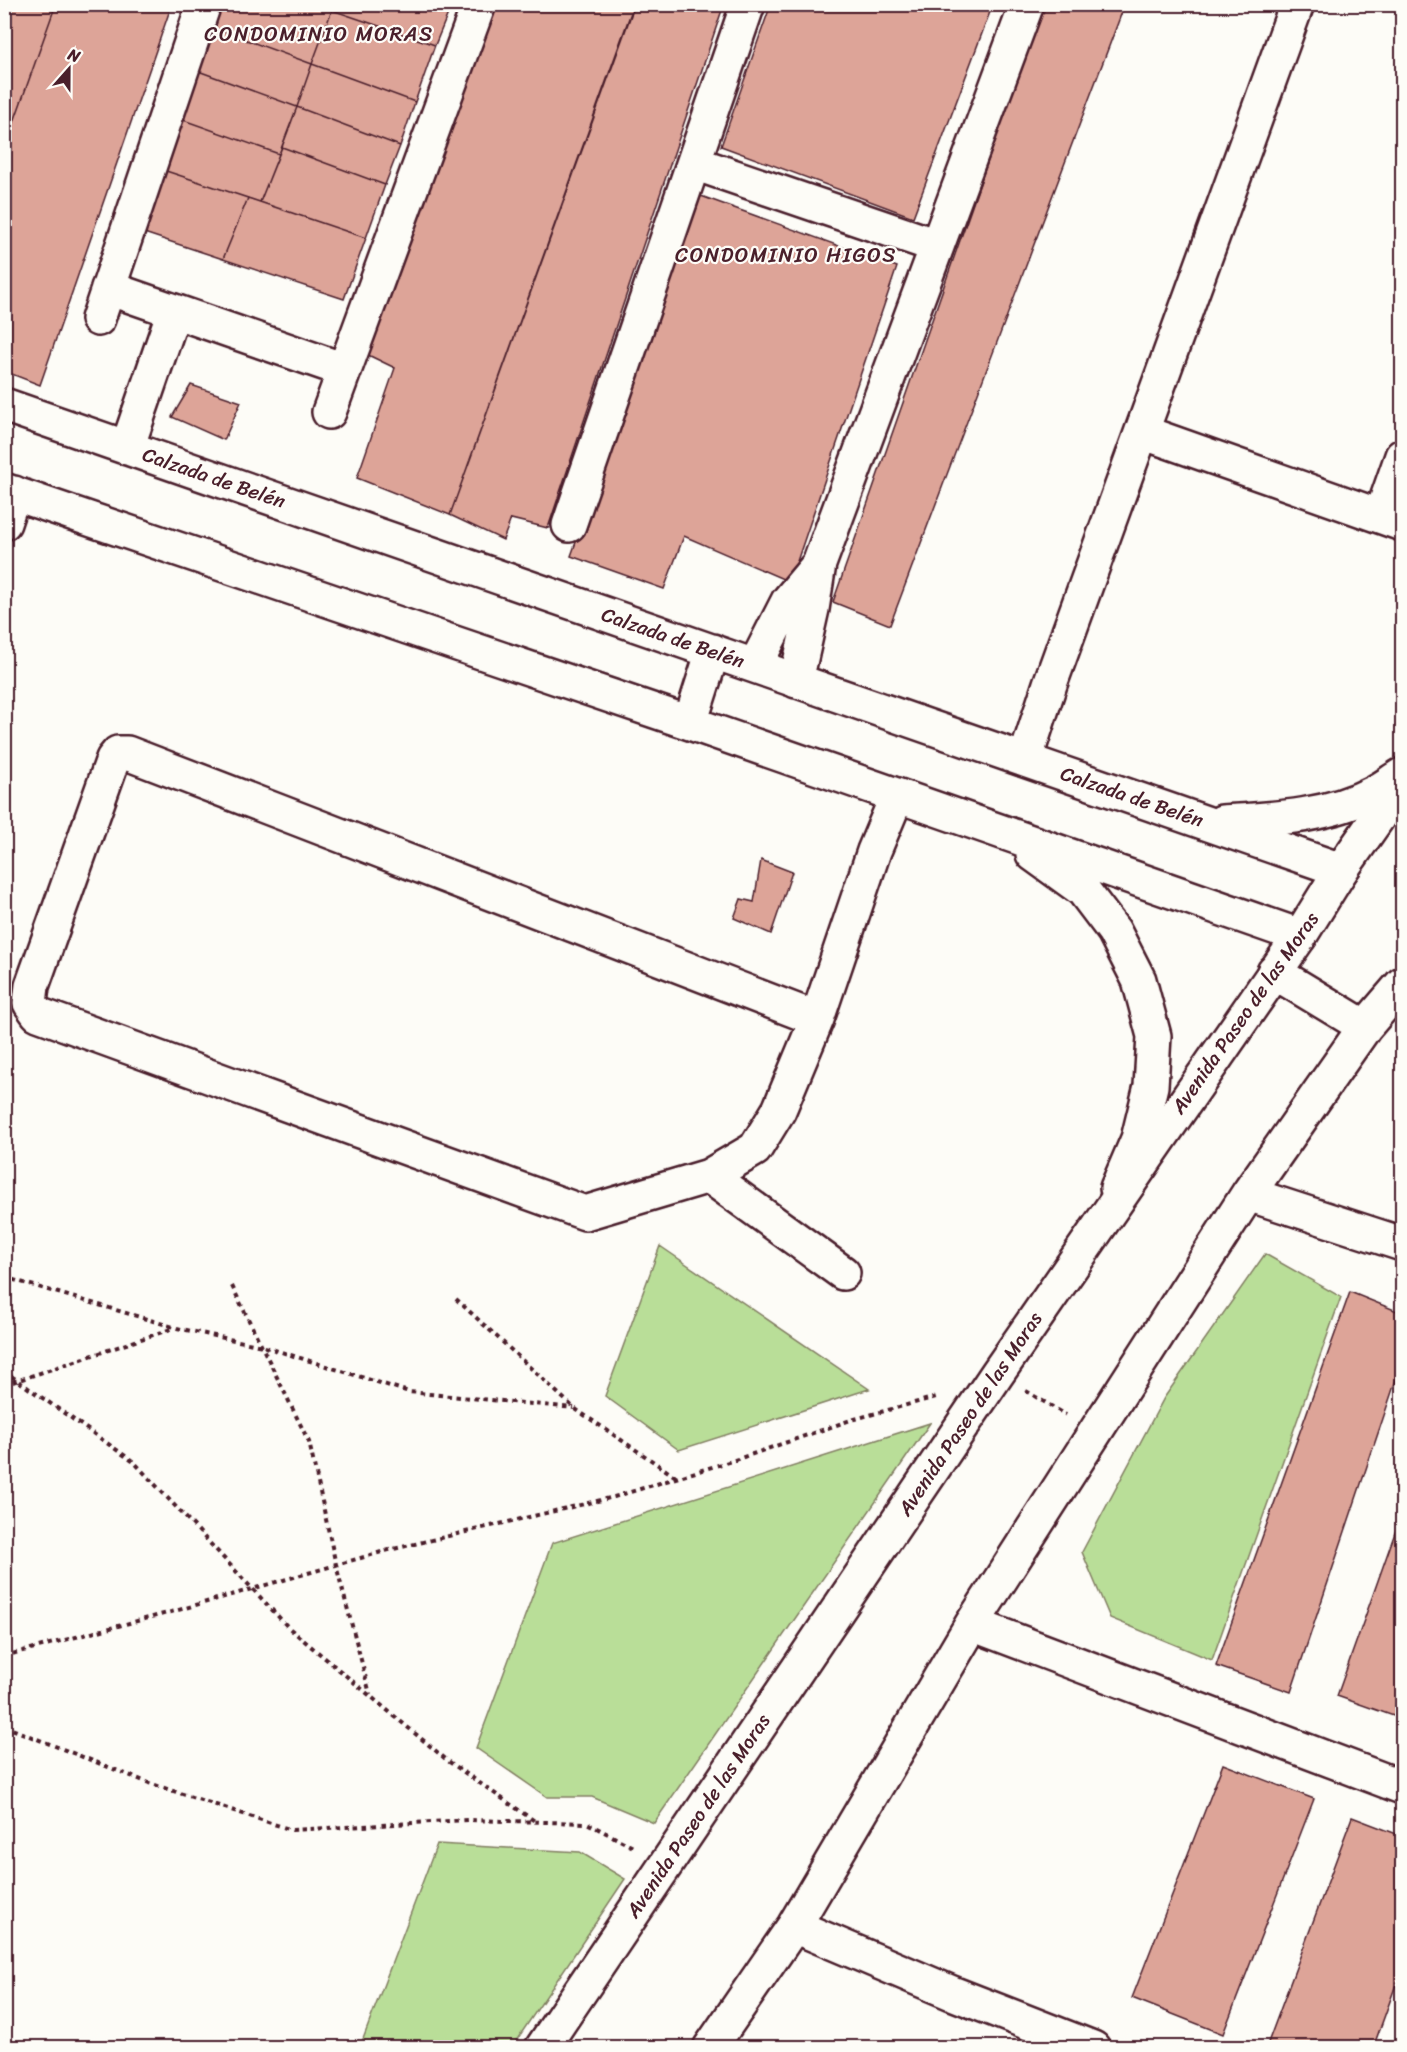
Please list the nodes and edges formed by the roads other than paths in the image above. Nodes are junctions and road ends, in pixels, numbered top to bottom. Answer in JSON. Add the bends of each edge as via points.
{"nodes":[{"id":1,"x":204,"y":4,"type":"edge"},
{"id":2,"x":479,"y":4,"type":"edge"},
{"id":3,"x":748,"y":4,"type":"edge"},
{"id":4,"x":1027,"y":4,"type":"edge"},
{"id":5,"x":1297,"y":4,"type":"edge"},
{"id":6,"x":694,"y":163,"type":"junction"},
{"id":7,"x":937,"y":246,"type":"junction"},
{"id":8,"x":108,"y":288,"type":"junction"},
{"id":9,"x":174,"y":311,"type":"junction"},
{"id":10,"x":98,"y":319,"type":"dead end"},
{"id":11,"x":344,"y":370,"type":"junction"},
{"id":12,"x":4,"y":405,"type":"edge"},
{"id":13,"x":329,"y":412,"type":"dead end"},
{"id":14,"x":1142,"y":432,"type":"junction"},
{"id":15,"x":127,"y":448,"type":"junction"},
{"id":16,"x":1402,"y":456,"type":"edge"},
{"id":17,"x":8,"y":502,"type":"edge"},
{"id":18,"x":1392,"y":520,"type":"edge"},
{"id":19,"x":569,"y":525,"type":"dead end"},
{"id":20,"x":819,"y":564,"type":"junction"},
{"id":21,"x":713,"y":651,"type":"junction"},
{"id":22,"x":755,"y":666,"type":"junction"},
{"id":23,"x":796,"y":681,"type":"junction"},
{"id":24,"x":690,"y":723,"type":"junction"},
{"id":25,"x":1025,"y":760,"type":"junction"},
{"id":26,"x":1402,"y":775,"type":"edge"},
{"id":27,"x":1402,"y":783,"type":"edge"},
{"id":28,"x":897,"y":796,"type":"junction"},
{"id":29,"x":1207,"y":823,"type":"junction"},
{"id":30,"x":994,"y":829,"type":"junction"},
{"id":31,"x":1341,"y":870,"type":"junction"},
{"id":32,"x":1300,"y":936,"type":"junction"},
{"id":33,"x":1274,"y":972,"type":"junction"},
{"id":34,"x":1402,"y":984,"type":"edge"},
{"id":35,"x":818,"y":1019,"type":"junction"},
{"id":36,"x":1365,"y":1027,"type":"junction"},
{"id":37,"x":709,"y":1176,"type":"junction"},
{"id":38,"x":1248,"y":1194,"type":"junction"},
{"id":39,"x":1105,"y":1217,"type":"junction"},
{"id":40,"x":1402,"y":1244,"type":"edge"},
{"id":41,"x":843,"y":1273,"type":"dead end"},
{"id":42,"x":972,"y":1624,"type":"junction"},
{"id":43,"x":1402,"y":1787,"type":"edge"},
{"id":44,"x":794,"y":1926,"type":"junction"},
{"id":45,"x":542,"y":2048,"type":"edge"},
{"id":46,"x":710,"y":2048,"type":"edge"},
{"id":47,"x":1093,"y":2048,"type":"edge"}],
"edges":[{"from":1,"to":8,"type":"street"},
{"from":2,"to":11,"type":"street"},
{"from":3,"to":6,"type":"street"},
{"from":4,"to":7,"type":"street"},
{"from":5,"to":14,"type":"street"},
{"from":6,"to":7,"type":"street"},
{"from":6,"to":19,"type":"street"},
{"from":7,"to":20,"type":"street"},
{"from":8,"to":9,"type":"street"},
{"from":8,"to":10,"type":"street"},
{"from":9,"to":11,"type":"street"},
{"from":9,"to":15,"type":"street"},
{"from":11,"to":13,"type":"street"},
{"from":12,"to":15,"type":"street","name":"Calzada de Belén"},
{"from":14,"to":18,"type":"street"},
{"from":14,"to":25,"type":"street"},
{"from":15,"to":21,"type":"street","name":"Calzada de Belén"},
{"from":16,"to":18,"type":"street"},
{"from":17,"to":24,"type":"street"},
{"from":20,"to":22,"type":"street","via":[[788,601]]},
{"from":20,"to":23,"type":"street"},
{"from":21,"to":22,"type":"street","name":"Calzada de Belén"},
{"from":21,"to":24,"type":"street"},
{"from":22,"to":23,"type":"street","name":"Calzada de Belén"},
{"from":23,"to":25,"type":"street","name":"Calzada de Belén"},
{"from":24,"to":28,"type":"street"},
{"from":25,"to":29,"type":"street","name":"Calzada de Belén"},
{"from":26,"to":29,"type":"street","via":[[1374,793],[1330,809],[1284,819]]},
{"from":27,"to":31,"type":"street","name":"Avenida Paseo de las Moras"},
{"from":28,"to":30,"type":"street"},
{"from":28,"to":35,"type":"street","via":[[874,851]]},
{"from":29,"to":31,"type":"street","name":"Calzada de Belén"},
{"from":30,"to":32,"type":"street"},
{"from":30,"to":39,"type":"street","via":[[1083,890],[1114,931],[1139,980],[1154,1036],[1151,1086],[1138,1139]]},
{"from":31,"to":32,"type":"street","name":"Avenida Paseo de las Moras"},
{"from":32,"to":33,"type":"street","name":"Avenida Paseo de las Moras"},
{"from":33,"to":36,"type":"street"},
{"from":33,"to":39,"type":"street","name":"Avenida Paseo de las Moras"},
{"from":34,"to":36,"type":"street"},
{"from":35,"to":37,"type":"street","via":[[779,1110],[755,1149]]},
{"from":35,"to":37,"type":"street","via":[[127,753],[118,753],[113,759],[32,986],[30,1003],[38,1014],[585,1213]]},
{"from":36,"to":38,"type":"street"},
{"from":37,"to":41,"type":"street"},
{"from":38,"to":40,"type":"street"},
{"from":38,"to":42,"type":"street"},
{"from":39,"to":45,"type":"street","name":"Avenida Paseo de las Moras"},
{"from":42,"to":43,"type":"street"},
{"from":42,"to":44,"type":"street"},
{"from":44,"to":46,"type":"street"},
{"from":44,"to":47,"type":"street","via":[[952,1994]]}]}
